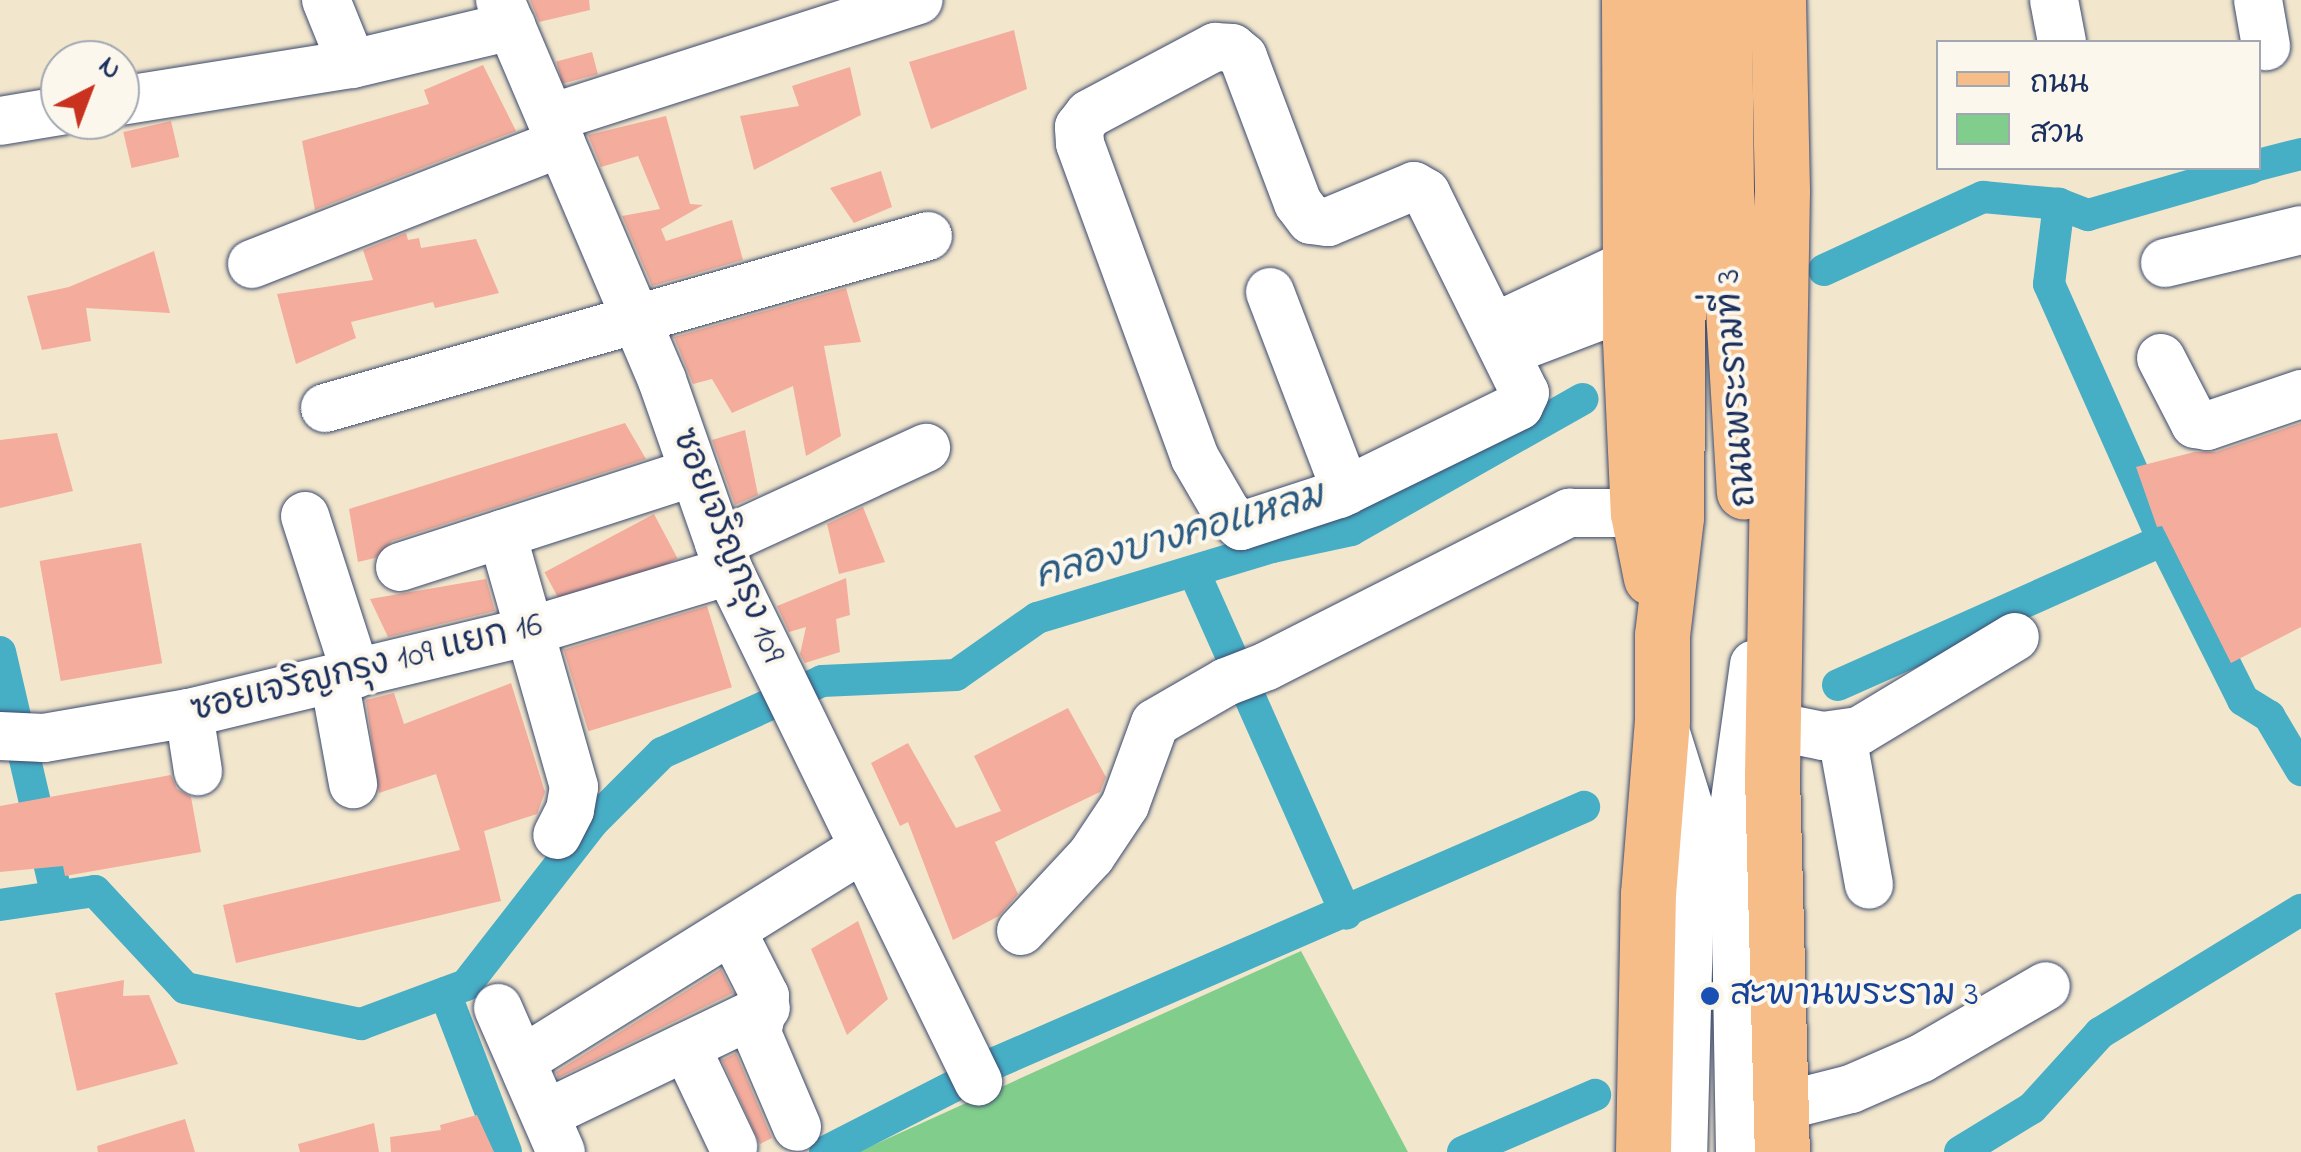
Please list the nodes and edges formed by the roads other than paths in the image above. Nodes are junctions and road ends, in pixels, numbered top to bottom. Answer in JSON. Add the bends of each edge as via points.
{"nodes":[{"id":1,"x":326,"y":0,"type":"edge"},
{"id":2,"x":918,"y":0,"type":"edge"},
{"id":3,"x":1629,"y":0,"type":"edge"},
{"id":4,"x":1680,"y":0,"type":"edge"},
{"id":5,"x":1724,"y":0,"type":"edge"},
{"id":6,"x":1778,"y":0,"type":"edge"},
{"id":7,"x":2054,"y":0,"type":"edge"},
{"id":8,"x":2258,"y":0,"type":"edge"},
{"id":9,"x":506,"y":13,"type":"edge"},
{"id":10,"x":2062,"y":40,"type":"edge"},
{"id":11,"x":2275,"y":44,"type":"edge"},
{"id":12,"x":352,"y":64,"type":"junction"},
{"id":13,"x":140,"y":99,"type":"edge"},
{"id":14,"x":40,"y":114,"type":"edge"},
{"id":15,"x":0,"y":121,"type":"edge"},
{"id":16,"x":556,"y":130,"type":"junction"},
{"id":17,"x":2301,"y":230,"type":"edge"},
{"id":18,"x":928,"y":236,"type":"dead end"},
{"id":19,"x":252,"y":264,"type":"dead end"},
{"id":20,"x":2165,"y":264,"type":"dead end"},
{"id":21,"x":1629,"y":284,"type":"junction"},
{"id":22,"x":1270,"y":292,"type":"dead end"},
{"id":23,"x":636,"y":320,"type":"junction"},
{"id":24,"x":1500,"y":339,"type":"junction"},
{"id":25,"x":2160,"y":358,"type":"dead end"},
{"id":26,"x":2301,"y":394,"type":"edge"},
{"id":27,"x":325,"y":408,"type":"dead end"},
{"id":28,"x":926,"y":448,"type":"dead end"},
{"id":29,"x":694,"y":472,"type":"junction"},
{"id":30,"x":1346,"y":490,"type":"junction"},
{"id":31,"x":1638,"y":512,"type":"junction"},
{"id":32,"x":305,"y":516,"type":"dead end"},
{"id":33,"x":502,"y":534,"type":"junction"},
{"id":34,"x":724,"y":557,"type":"junction"},
{"id":35,"x":400,"y":567,"type":"dead end"},
{"id":36,"x":530,"y":631,"type":"junction"},
{"id":37,"x":1662,"y":635,"type":"junction"},
{"id":38,"x":2015,"y":637,"type":"dead end"},
{"id":39,"x":1755,"y":661,"type":"junction"},
{"id":40,"x":345,"y":676,"type":"junction"},
{"id":41,"x":189,"y":712,"type":"junction"},
{"id":42,"x":1662,"y":722,"type":"junction"},
{"id":43,"x":0,"y":736,"type":"edge"},
{"id":44,"x":1842,"y":736,"type":"junction"},
{"id":45,"x":1772,"y":750,"type":"junction"},
{"id":46,"x":198,"y":771,"type":"dead end"},
{"id":47,"x":353,"y":784,"type":"dead end"},
{"id":48,"x":557,"y":834,"type":"dead end"},
{"id":49,"x":862,"y":849,"type":"junction"},
{"id":50,"x":1869,"y":885,"type":"dead end"},
{"id":51,"x":732,"y":931,"type":"junction"},
{"id":52,"x":1021,"y":931,"type":"dead end"},
{"id":53,"x":2046,"y":986,"type":"dead end"},
{"id":54,"x":498,"y":1008,"type":"dead end"},
{"id":55,"x":766,"y":1008,"type":"junction"},
{"id":56,"x":686,"y":1046,"type":"junction"},
{"id":57,"x":524,"y":1060,"type":"junction"},
{"id":58,"x":978,"y":1080,"type":"dead end"},
{"id":59,"x":797,"y":1127,"type":"dead end"},
{"id":60,"x":1781,"y":1130,"type":"edge"},
{"id":61,"x":553,"y":1133,"type":"edge"},
{"id":62,"x":732,"y":1146,"type":"dead end"},
{"id":63,"x":1643,"y":1152,"type":"edge"},
{"id":64,"x":1683,"y":1152,"type":"edge"},
{"id":65,"x":1740,"y":1152,"type":"edge"}],
"edges":[{"from":1,"to":12,"type":"street"},
{"from":2,"to":16,"type":"street"},
{"from":3,"to":21,"type":"main road","name":"ถนนพระรามที่ 3"},
{"from":4,"to":37,"type":"main road","name":"ถนนพระรามที่ 3","via":[[1676,517]]},
{"from":5,"to":39,"type":"main road","name":"ถนนพระรามที่ 3","via":[[1726,191]]},
{"from":6,"to":45,"type":"main road","name":"ถนนพระรามที่ 3","via":[[1782,190]]},
{"from":7,"to":10,"type":"street"},
{"from":8,"to":11,"type":"street"},
{"from":9,"to":12,"type":"street"},
{"from":9,"to":16,"type":"street","name":"ซอยเจริญกรุง 109"},
{"from":12,"to":13,"type":"street"},
{"from":14,"to":15,"type":"street"},
{"from":16,"to":19,"type":"street"},
{"from":16,"to":23,"type":"street","name":"ซอยเจริญกรุง 109"},
{"from":17,"to":20,"type":"street"},
{"from":18,"to":23,"type":"street"},
{"from":21,"to":24,"type":"street"},
{"from":21,"to":31,"type":"main road","name":"ถนนพระรามที่ 3"},
{"from":22,"to":30,"type":"street"},
{"from":23,"to":27,"type":"street"},
{"from":23,"to":29,"type":"street","name":"ซอยเจริญกรุง 109"},
{"from":24,"to":30,"type":"street","via":[[1525,393],[1519,406]]},
{"from":24,"to":30,"type":"street","via":[[1426,193],[1414,186],[1328,222],[1312,220],[1298,203],[1243,57],[1232,48],[1215,47],[1088,114],[1079,127],[1080,143],[1194,458],[1227,513],[1241,526]]},
{"from":25,"to":26,"type":"street","via":[[2195,424],[2207,426]]},
{"from":28,"to":34,"type":"street","name":"ซอยเจริญกรุง 109 แยก 16"},
{"from":29,"to":33,"type":"street"},
{"from":29,"to":34,"type":"street","name":"ซอยเจริญกรุง 109"},
{"from":31,"to":37,"type":"main road","name":"ถนนพระรามที่ 3"},
{"from":31,"to":52,"type":"street","via":[[1570,513],[1155,723],[1125,805],[1090,856]]},
{"from":32,"to":40,"type":"street"},
{"from":33,"to":35,"type":"street"},
{"from":33,"to":36,"type":"street"},
{"from":34,"to":36,"type":"street","name":"ซอยเจริญกรุง 109 แยก 16"},
{"from":34,"to":49,"type":"street","name":"ซอยเจริญกรุง 109"},
{"from":36,"to":40,"type":"street","name":"ซอยเจริญกรุง 109 แยก 16"},
{"from":36,"to":48,"type":"street","via":[[574,787]]},
{"from":37,"to":42,"type":"main road","name":"ถนนพระรามที่ 3"},
{"from":38,"to":44,"type":"street"},
{"from":39,"to":45,"type":"main road","name":"ถนนพระรามที่ 3"},
{"from":39,"to":65,"type":"street","via":[[1734,807]]},
{"from":40,"to":41,"type":"street","name":"ซอยเจริญกรุง 109 แยก 16"},
{"from":40,"to":47,"type":"street"},
{"from":41,"to":43,"type":"street","name":"ซอยเจริญกรุง 109 แยก 16","via":[[44,738]]},
{"from":41,"to":46,"type":"street"},
{"from":42,"to":63,"type":"main road","name":"ถนนพระรามที่ 3","via":[[1648,894]]},
{"from":42,"to":64,"type":"street","via":[[1692,816]]},
{"from":44,"to":45,"type":"street"},
{"from":44,"to":50,"type":"street"},
{"from":45,"to":60,"type":"main road","name":"ถนนพระรามที่ 3"},
{"from":49,"to":51,"type":"street"},
{"from":49,"to":58,"type":"street","name":"ซอยเจริญกรุง 109"},
{"from":51,"to":55,"type":"street"},
{"from":51,"to":57,"type":"street"},
{"from":53,"to":60,"type":"street"},
{"from":54,"to":57,"type":"street"},
{"from":55,"to":56,"type":"street"},
{"from":55,"to":59,"type":"street","via":[[757,1032],[760,1046]]},
{"from":56,"to":61,"type":"street"},
{"from":56,"to":62,"type":"street"},
{"from":57,"to":61,"type":"street"}]}
